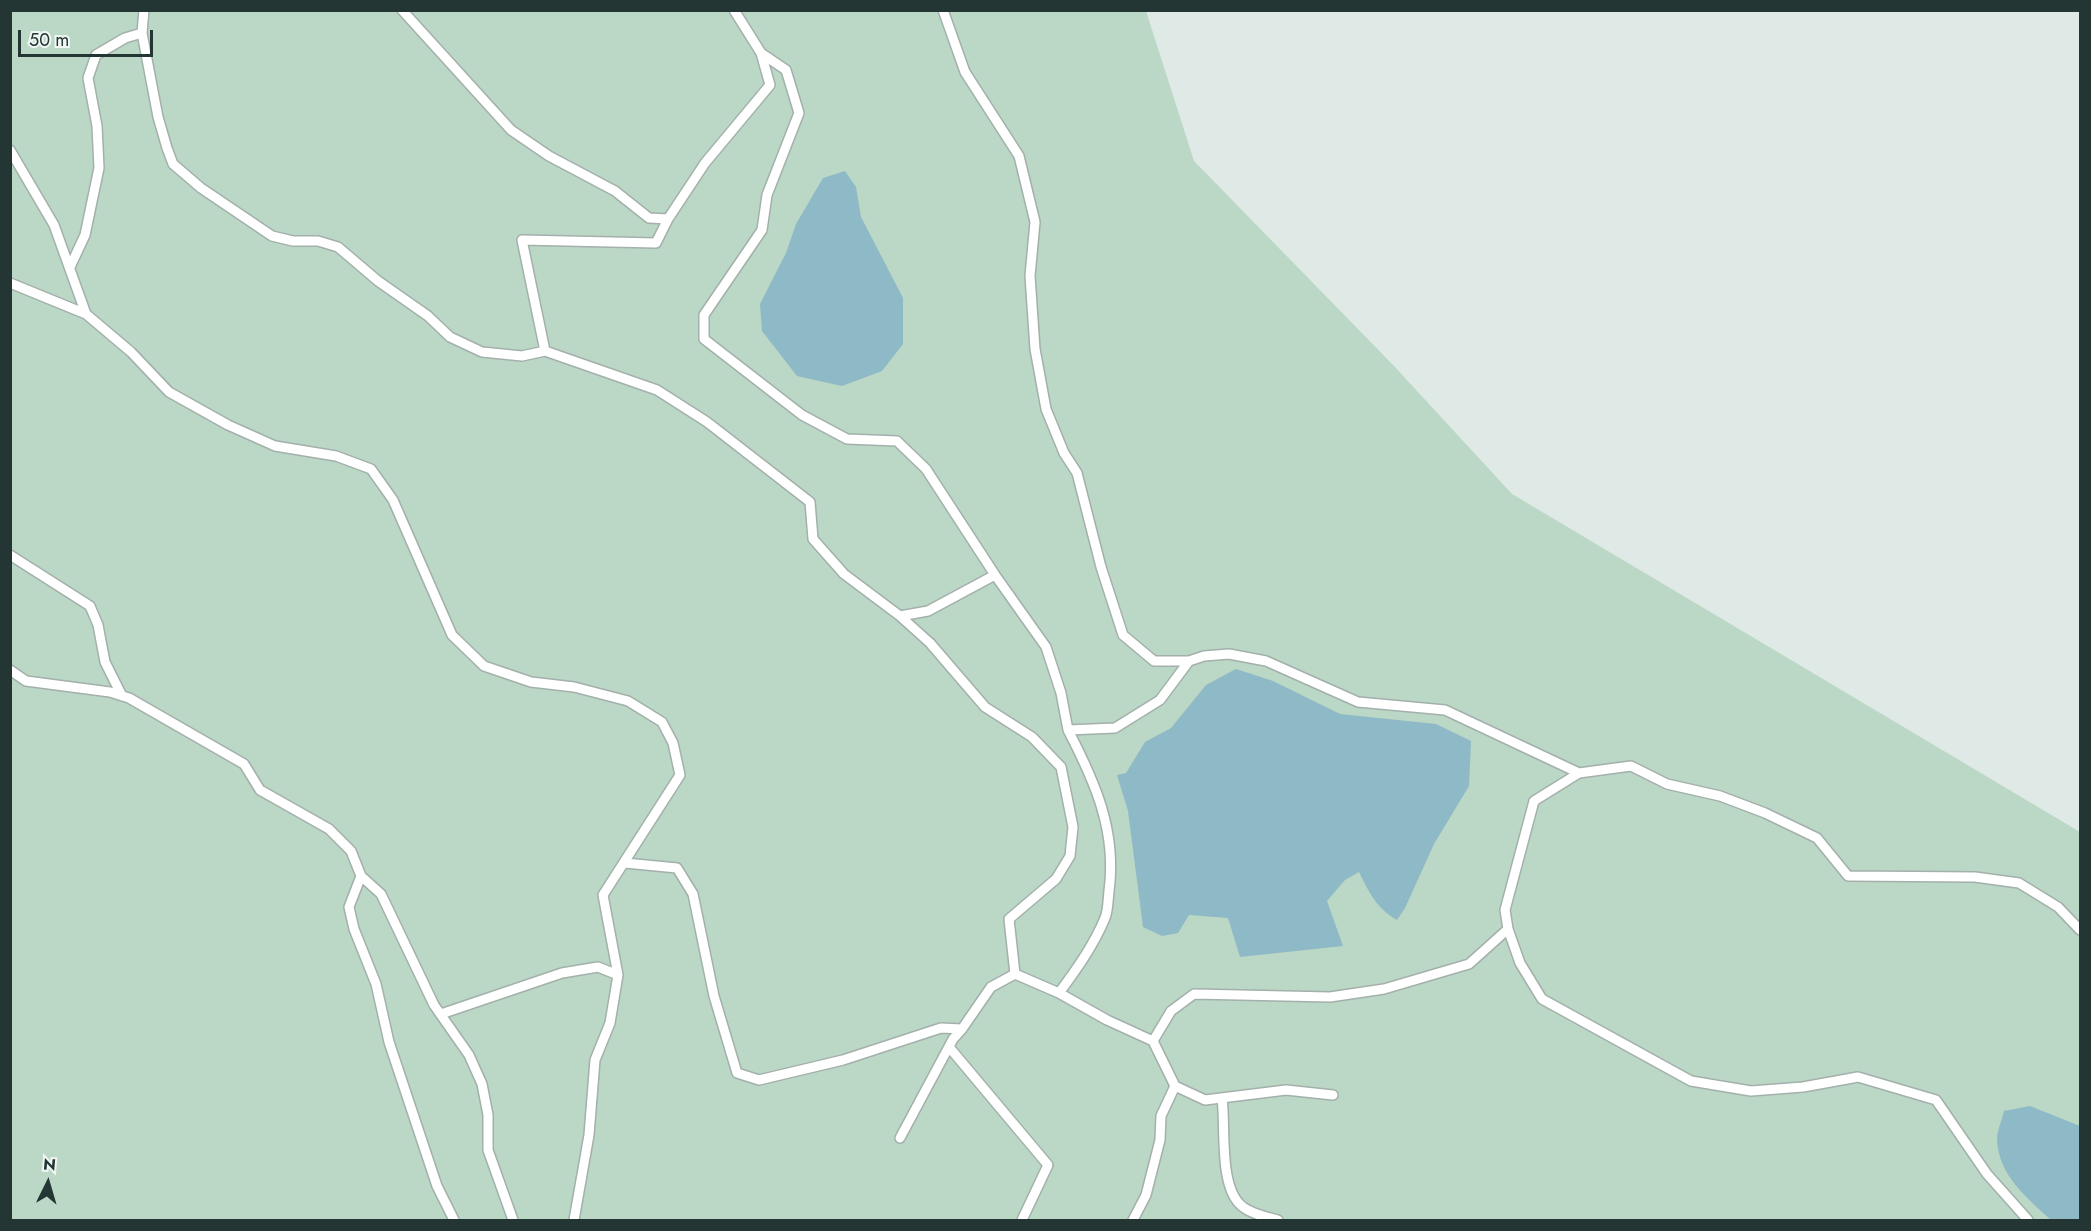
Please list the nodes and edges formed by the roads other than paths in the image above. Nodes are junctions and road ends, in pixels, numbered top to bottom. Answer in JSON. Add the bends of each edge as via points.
{"nodes":[{"id":1,"x":144,"y":10,"type":"edge"},
{"id":2,"x":402,"y":10,"type":"edge"},
{"id":3,"x":734,"y":10,"type":"edge"},
{"id":4,"x":943,"y":10,"type":"edge"},
{"id":5,"x":142,"y":33,"type":"junction"},
{"id":6,"x":761,"y":52,"type":"junction"},
{"id":7,"x":10,"y":150,"type":"edge"},
{"id":8,"x":668,"y":219,"type":"junction"},
{"id":9,"x":70,"y":267,"type":"junction"},
{"id":10,"x":10,"y":283,"type":"edge"},
{"id":11,"x":86,"y":314,"type":"junction"},
{"id":12,"x":545,"y":351,"type":"junction"},
{"id":13,"x":10,"y":555,"type":"edge"},
{"id":14,"x":995,"y":575,"type":"junction"},
{"id":15,"x":900,"y":616,"type":"junction"},
{"id":16,"x":1189,"y":661,"type":"junction"},
{"id":17,"x":10,"y":670,"type":"edge"},
{"id":18,"x":122,"y":696,"type":"junction"},
{"id":19,"x":1068,"y":730,"type":"junction"},
{"id":20,"x":1579,"y":773,"type":"junction"},
{"id":21,"x":625,"y":863,"type":"junction"},
{"id":22,"x":361,"y":876,"type":"junction"},
{"id":23,"x":1508,"y":929,"type":"junction"},
{"id":24,"x":2080,"y":930,"type":"edge"},
{"id":25,"x":1015,"y":974,"type":"junction"},
{"id":26,"x":618,"y":975,"type":"junction"},
{"id":27,"x":1059,"y":993,"type":"junction"},
{"id":28,"x":441,"y":1014,"type":"junction"},
{"id":29,"x":962,"y":1029,"type":"junction"},
{"id":30,"x":1153,"y":1041,"type":"junction"},
{"id":31,"x":949,"y":1047,"type":"junction"},
{"id":32,"x":1175,"y":1086,"type":"junction"},
{"id":33,"x":1333,"y":1095,"type":"dead end"},
{"id":34,"x":1222,"y":1098,"type":"junction"},
{"id":35,"x":900,"y":1138,"type":"dead end"},
{"id":36,"x":454,"y":1221,"type":"edge"},
{"id":37,"x":513,"y":1221,"type":"edge"},
{"id":38,"x":574,"y":1221,"type":"edge"},
{"id":39,"x":1022,"y":1221,"type":"edge"},
{"id":40,"x":1134,"y":1221,"type":"edge"},
{"id":41,"x":1278,"y":1221,"type":"edge"},
{"id":42,"x":2028,"y":1221,"type":"edge"}],
"edges":[{"from":1,"to":5,"type":"lane"},
{"from":2,"to":8,"type":"lane","via":[[511,130],[615,192],[649,218]]},
{"from":3,"to":6,"type":"lane"},
{"from":4,"to":16,"type":"lane","via":[[965,72],[1019,156],[1035,222],[1030,276],[1035,349],[1046,409],[1077,473],[1123,635],[1154,661]]},
{"from":5,"to":9,"type":"lane","via":[[125,38],[96,56],[88,78],[97,126],[99,168],[86,235]]},
{"from":5,"to":12,"type":"lane","via":[[158,117],[173,164],[201,188],[272,236],[338,247],[450,337],[482,352],[522,356]]},
{"from":6,"to":8,"type":"lane","via":[[770,85],[705,163]]},
{"from":6,"to":14,"type":"lane","via":[[786,70],[799,113],[767,195],[762,230],[704,315],[704,339],[802,415],[847,440],[897,441],[926,469]]},
{"from":7,"to":9,"type":"lane","via":[[54,225]]},
{"from":8,"to":12,"type":"lane","via":[[656,243],[522,240]]},
{"from":9,"to":11,"type":"lane"},
{"from":10,"to":11,"type":"lane"},
{"from":11,"to":21,"type":"lane","via":[[131,352],[169,392],[228,425],[275,446],[336,456],[371,469],[393,500],[452,635],[484,666],[531,682],[574,687],[628,701],[662,722],[673,743],[680,775]]},
{"from":12,"to":15,"type":"lane","via":[[657,390],[706,422],[810,501],[813,539],[844,574]]},
{"from":13,"to":18,"type":"lane","via":[[90,606],[105,662]]},
{"from":14,"to":15,"type":"lane","via":[[928,611]]},
{"from":14,"to":19,"type":"lane","via":[[1046,647]]},
{"from":15,"to":25,"type":"lane","via":[[930,643],[985,706],[1032,737],[1061,767],[1073,827],[1071,856],[1056,879],[1009,919]]},
{"from":16,"to":19,"type":"lane","via":[[1160,700],[1115,728]]},
{"from":16,"to":20,"type":"lane","via":[[1229,654],[1266,662],[1358,702],[1445,710]]},
{"from":17,"to":18,"type":"lane","via":[[26,681]]},
{"from":18,"to":22,"type":"lane","via":[[244,764],[260,790],[329,829],[351,851]]},
{"from":19,"to":27,"type":"lane","via":[[1107,820],[1111,879],[1106,917]]},
{"from":20,"to":23,"type":"lane","via":[[1534,801],[1505,910]]},
{"from":20,"to":24,"type":"lane","via":[[1631,766],[1667,784],[1720,796],[1765,813],[1817,838],[1848,876],[1975,877],[2019,883],[2058,907]]},
{"from":21,"to":26,"type":"lane","via":[[603,895]]},
{"from":21,"to":29,"type":"lane","via":[[677,867],[693,894],[714,996],[737,1073],[759,1080],[843,1060],[940,1028]]},
{"from":22,"to":28,"type":"lane","via":[[381,894]]},
{"from":22,"to":36,"type":"lane","via":[[349,907],[354,929],[376,984],[390,1042],[437,1186]]},
{"from":23,"to":30,"type":"lane","via":[[1469,964],[1384,989],[1330,997],[1194,994],[1171,1011]]},
{"from":23,"to":42,"type":"lane","via":[[1520,963],[1542,999],[1691,1081],[1751,1091],[1858,1077],[1936,1100],[1987,1174]]},
{"from":25,"to":27,"type":"lane"},
{"from":25,"to":29,"type":"lane","via":[[991,987]]},
{"from":26,"to":28,"type":"lane","via":[[598,968],[562,973]]},
{"from":26,"to":38,"type":"lane","via":[[610,1023],[595,1060],[589,1135]]},
{"from":27,"to":30,"type":"lane"},
{"from":28,"to":37,"type":"lane","via":[[469,1055],[482,1084],[488,1115],[488,1150]]},
{"from":29,"to":31,"type":"lane"},
{"from":30,"to":32,"type":"lane"},
{"from":31,"to":35,"type":"lane"},
{"from":31,"to":39,"type":"lane","via":[[1048,1165]]},
{"from":32,"to":34,"type":"lane","via":[[1205,1100]]},
{"from":32,"to":40,"type":"lane","via":[[1161,1116],[1160,1140],[1146,1195]]},
{"from":33,"to":34,"type":"lane","via":[[1286,1090]]},
{"from":34,"to":41,"type":"lane","via":[[1225,1162],[1233,1195],[1242,1206]]}]}
